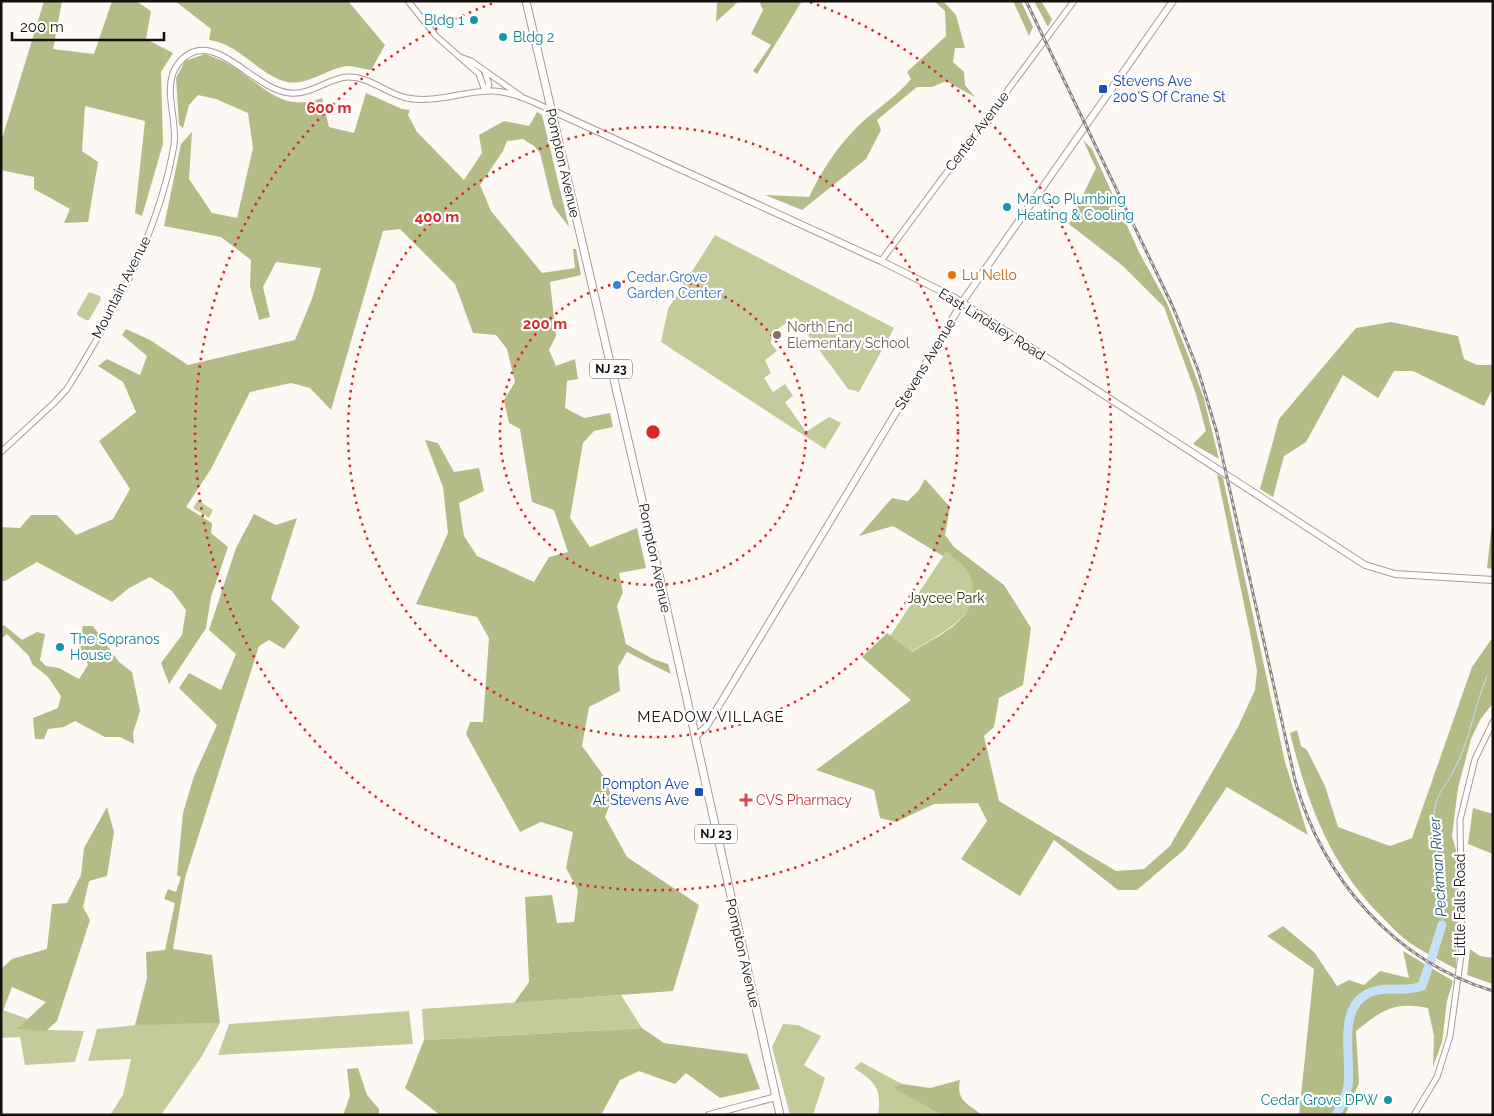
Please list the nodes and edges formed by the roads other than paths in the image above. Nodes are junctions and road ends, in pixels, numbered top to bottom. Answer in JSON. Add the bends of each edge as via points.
{"nodes":[{"id":1,"x":408,"y":1,"type":"edge"},
{"id":2,"x":526,"y":1,"type":"edge"},
{"id":3,"x":1074,"y":1,"type":"edge"},
{"id":4,"x":1173,"y":1,"type":"edge"},
{"id":5,"x":458,"y":56,"type":"junction"},
{"id":6,"x":484,"y":70,"type":"junction"},
{"id":7,"x":485,"y":91,"type":"junction"},
{"id":8,"x":526,"y":99,"type":"junction"},
{"id":9,"x":551,"y":110,"type":"junction"},
{"id":10,"x":881,"y":261,"type":"junction"},
{"id":11,"x":962,"y":303,"type":"junction"},
{"id":12,"x":1,"y":452,"type":"edge"},
{"id":13,"x":1493,"y":580,"type":"edge"},
{"id":14,"x":689,"y":711,"type":"junction"},
{"id":15,"x":713,"y":716,"type":"junction"},
{"id":16,"x":1493,"y":722,"type":"edge"},
{"id":17,"x":695,"y":737,"type":"junction"},
{"id":18,"x":776,"y":1096,"type":"junction"},
{"id":19,"x":709,"y":1115,"type":"edge"},
{"id":20,"x":780,"y":1115,"type":"edge"},
{"id":21,"x":1414,"y":1115,"type":"edge"}],
"edges":[{"from":1,"to":5,"type":"street","via":[[436,36]]},
{"from":2,"to":9,"type":"main road","name":"Pompton Avenue","number":"NJ 23"},
{"from":3,"to":10,"type":"street","name":"Center Avenue"},
{"from":4,"to":11,"type":"main road","name":"Stevens Avenue"},
{"from":5,"to":6,"type":"street"},
{"from":5,"to":7,"type":"street","via":[[480,74]]},
{"from":6,"to":7,"type":"street","via":[[489,85]]},
{"from":6,"to":8,"type":"street"},
{"from":7,"to":8,"type":"street","name":"Mountain Avenue"},
{"from":7,"to":12,"type":"street","name":"Mountain Avenue","via":[[414,99],[367,80],[347,77],[306,92],[289,93],[256,80],[217,52],[202,50],[188,55],[178,63],[173,74],[173,150],[151,227],[128,280],[67,389]]},
{"from":8,"to":9,"type":"street"},
{"from":9,"to":10,"type":"main road","name":"East Lindsley Road"},
{"from":9,"to":14,"type":"main road","name":"Pompton Avenue","number":"NJ 23"},
{"from":10,"to":11,"type":"main road","name":"East Lindsley Road"},
{"from":11,"to":13,"type":"main road","name":"East Lindsley Road","via":[[1359,561],[1383,571],[1410,575]]},
{"from":11,"to":15,"type":"main road","name":"Stevens Avenue"},
{"from":14,"to":15,"type":"main road","via":[[700,718]]},
{"from":14,"to":17,"type":"main road","name":"Pompton Avenue","number":"NJ 23"},
{"from":15,"to":17,"type":"main road","name":"Stevens Avenue"},
{"from":16,"to":21,"type":"street","name":"Little Falls Road","via":[[1475,759],[1460,820],[1462,948],[1450,1036],[1437,1077]]},
{"from":17,"to":18,"type":"main road","name":"Pompton Avenue","number":"NJ 23"},
{"from":18,"to":19,"type":"main road"},
{"from":18,"to":20,"type":"main road","name":"Pompton Avenue","number":"NJ 23"}]}
